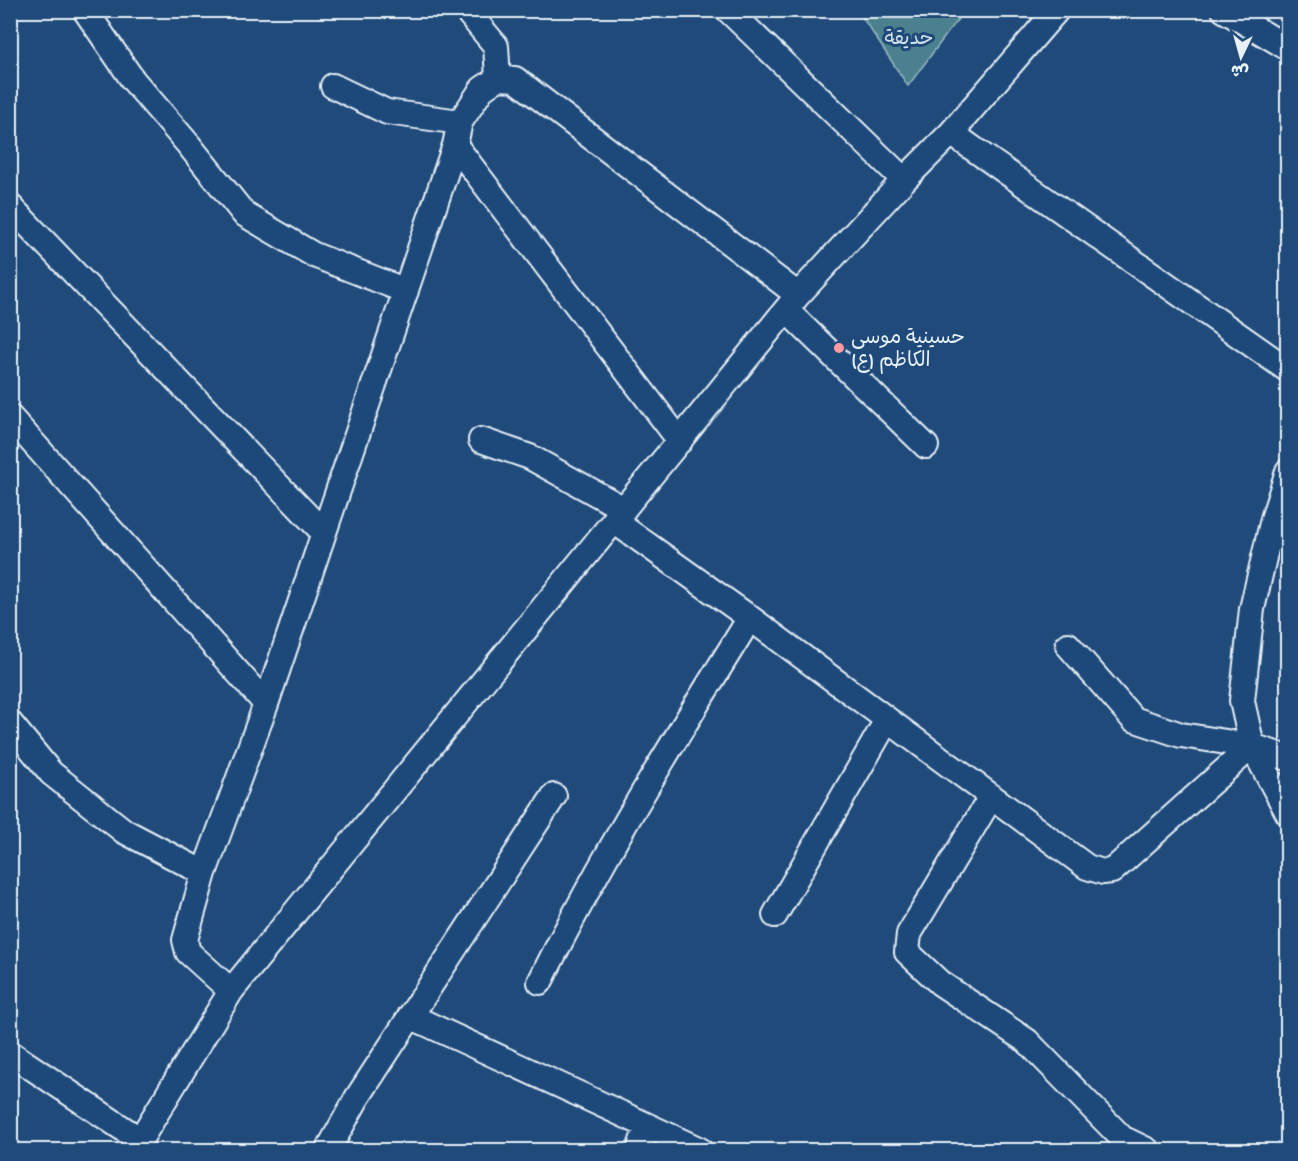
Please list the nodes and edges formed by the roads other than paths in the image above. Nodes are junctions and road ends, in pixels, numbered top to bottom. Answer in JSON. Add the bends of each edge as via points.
{"nodes":[{"id":1,"x":85,"y":10,"type":"edge"},
{"id":2,"x":466,"y":10,"type":"edge"},
{"id":3,"x":728,"y":10,"type":"edge"},
{"id":4,"x":1057,"y":10,"type":"edge"},
{"id":5,"x":1224,"y":10,"type":"edge"},
{"id":6,"x":1287,"y":48,"type":"edge"},
{"id":7,"x":498,"y":78,"type":"junction"},
{"id":8,"x":333,"y":86,"type":"dead end"},
{"id":9,"x":460,"y":122,"type":"junction"},
{"id":10,"x":951,"y":133,"type":"junction"},
{"id":11,"x":455,"y":145,"type":"junction"},
{"id":12,"x":904,"y":180,"type":"junction"},
{"id":13,"x":10,"y":206,"type":"edge"},
{"id":14,"x":406,"y":291,"type":"junction"},
{"id":15,"x":792,"y":303,"type":"junction"},
{"id":16,"x":1287,"y":370,"type":"edge"},
{"id":17,"x":11,"y":419,"type":"edge"},
{"id":18,"x":481,"y":440,"type":"dead end"},
{"id":19,"x":680,"y":441,"type":"junction"},
{"id":20,"x":926,"y":446,"type":"dead end"},
{"id":21,"x":1287,"y":471,"type":"edge"},
{"id":22,"x":619,"y":515,"type":"junction"},
{"id":23,"x":323,"y":532,"type":"junction"},
{"id":24,"x":750,"y":618,"type":"junction"},
{"id":25,"x":1068,"y":645,"type":"dead end"},
{"id":26,"x":266,"y":704,"type":"junction"},
{"id":27,"x":887,"y":720,"type":"junction"},
{"id":28,"x":10,"y":723,"type":"edge"},
{"id":29,"x":1252,"y":746,"type":"junction"},
{"id":30,"x":1287,"y":758,"type":"edge"},
{"id":31,"x":554,"y":796,"type":"dead end"},
{"id":32,"x":991,"y":797,"type":"junction"},
{"id":33,"x":1287,"y":813,"type":"edge"},
{"id":34,"x":204,"y":873,"type":"junction"},
{"id":35,"x":775,"y":915,"type":"dead end"},
{"id":36,"x":540,"y":982,"type":"dead end"},
{"id":37,"x":231,"y":991,"type":"junction"},
{"id":38,"x":410,"y":1016,"type":"junction"},
{"id":39,"x":10,"y":1053,"type":"edge"},
{"id":40,"x":648,"y":1126,"type":"junction"},
{"id":41,"x":138,"y":1145,"type":"edge"},
{"id":42,"x":328,"y":1150,"type":"edge"},
{"id":43,"x":639,"y":1150,"type":"edge"},
{"id":44,"x":700,"y":1150,"type":"edge"},
{"id":45,"x":1147,"y":1150,"type":"edge"}],
"edges":[{"from":1,"to":14,"type":"street","via":[[133,80],[244,214],[314,255]]},
{"from":2,"to":7,"type":"street","via":[[496,46]]},
{"from":3,"to":12,"type":"street"},
{"from":4,"to":10,"type":"street"},
{"from":5,"to":6,"type":"street"},
{"from":7,"to":9,"type":"street","via":[[482,89]]},
{"from":7,"to":15,"type":"street","via":[[515,79]]},
{"from":8,"to":9,"type":"street","via":[[387,112]]},
{"from":9,"to":11,"type":"street"},
{"from":10,"to":12,"type":"street"},
{"from":10,"to":16,"type":"street"},
{"from":11,"to":14,"type":"street"},
{"from":11,"to":19,"type":"street"},
{"from":12,"to":15,"type":"street"},
{"from":13,"to":23,"type":"street"},
{"from":14,"to":23,"type":"street"},
{"from":15,"to":19,"type":"street"},
{"from":15,"to":20,"type":"street"},
{"from":17,"to":26,"type":"street"},
{"from":18,"to":22,"type":"street","via":[[530,457]]},
{"from":19,"to":22,"type":"street"},
{"from":21,"to":29,"type":"street","via":[[1252,609],[1242,701]]},
{"from":22,"to":24,"type":"street"},
{"from":22,"to":37,"type":"street"},
{"from":23,"to":26,"type":"street"},
{"from":24,"to":27,"type":"street"},
{"from":24,"to":36,"type":"street","via":[[648,783]]},
{"from":25,"to":29,"type":"street","via":[[1133,719],[1181,735]]},
{"from":26,"to":34,"type":"street"},
{"from":27,"to":32,"type":"street"},
{"from":27,"to":35,"type":"street"},
{"from":28,"to":34,"type":"street","via":[[51,773],[124,831]]},
{"from":29,"to":30,"type":"street"},
{"from":29,"to":32,"type":"street","via":[[1112,871],[1087,867]]},
{"from":29,"to":33,"type":"street"},
{"from":31,"to":38,"type":"street"},
{"from":32,"to":45,"type":"street","via":[[909,934],[907,952],[940,983],[1027,1041],[1122,1138]]},
{"from":34,"to":37,"type":"street","via":[[185,939],[188,952]]},
{"from":37,"to":41,"type":"street"},
{"from":38,"to":40,"type":"street"},
{"from":38,"to":42,"type":"street"},
{"from":39,"to":41,"type":"street"},
{"from":40,"to":43,"type":"street"},
{"from":40,"to":44,"type":"street"}]}
